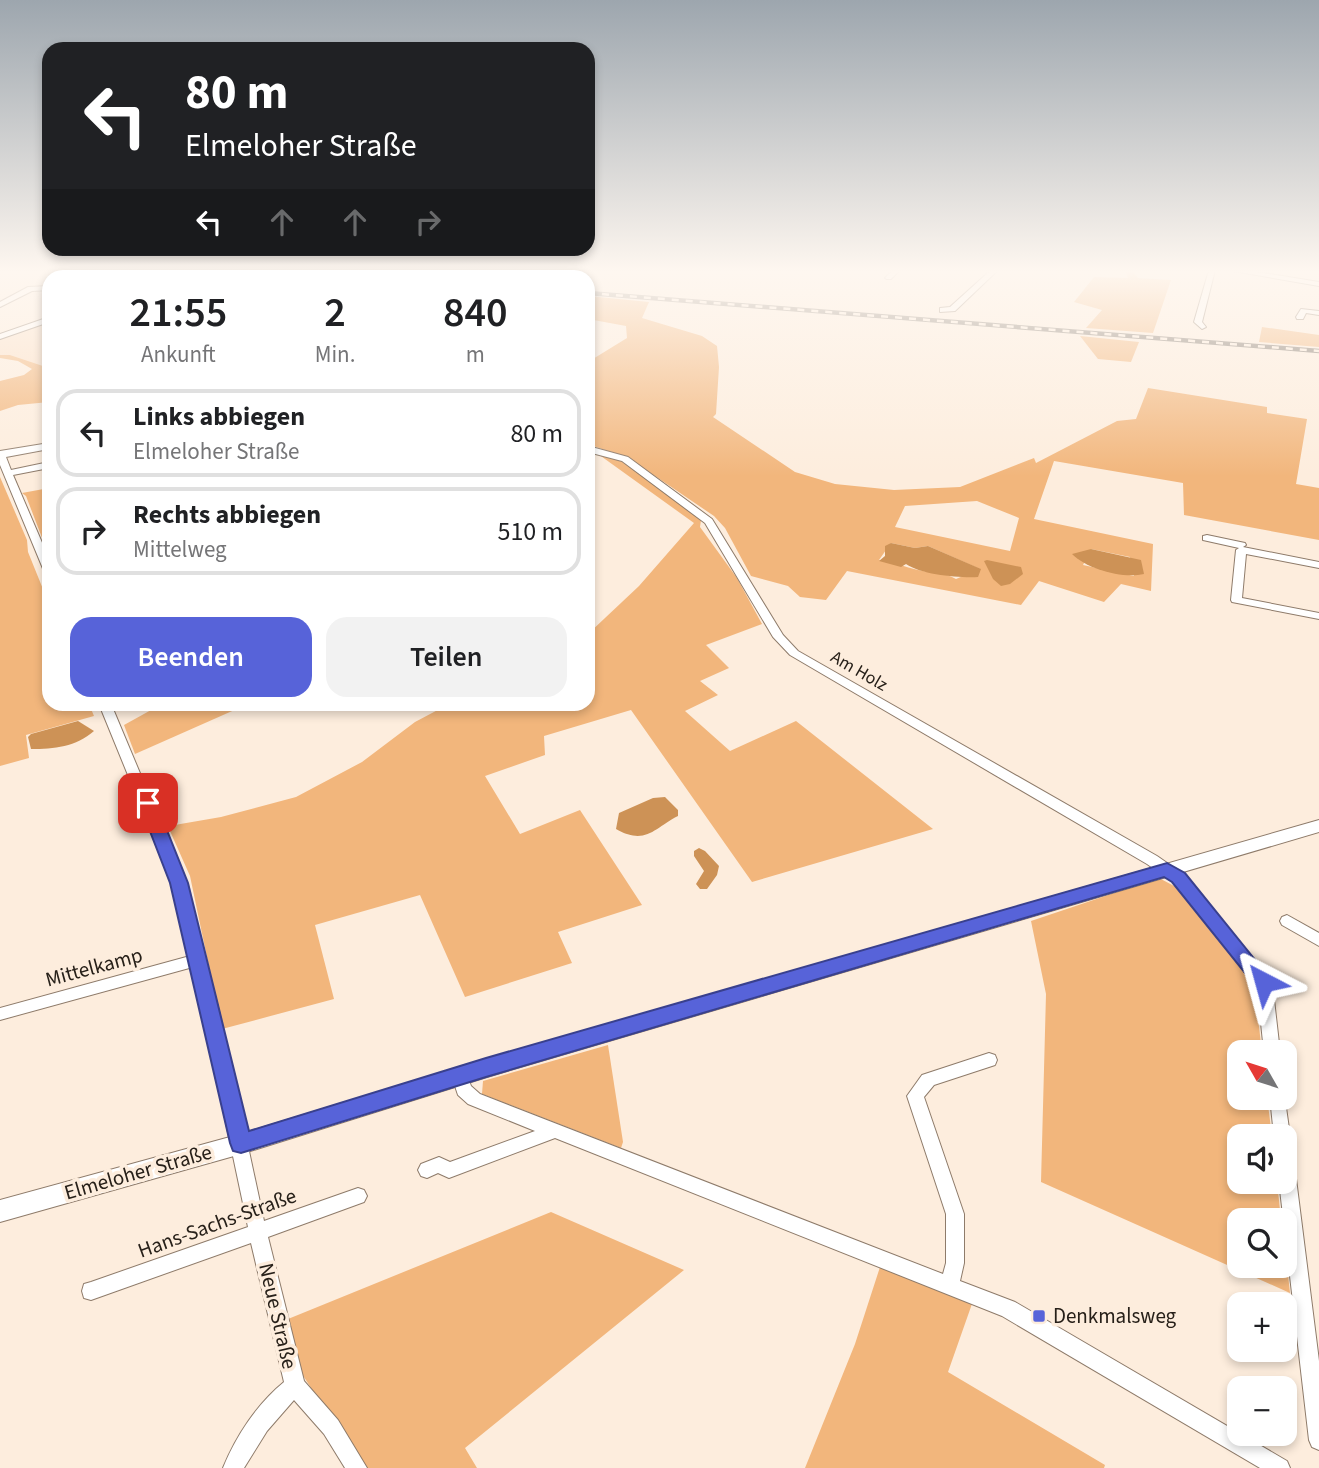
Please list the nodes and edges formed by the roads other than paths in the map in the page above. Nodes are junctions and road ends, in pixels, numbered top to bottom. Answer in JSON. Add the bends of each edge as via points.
{"nodes":[{"id":1,"x":42,"y":447,"type":"edge"},
{"id":2,"x":595,"y":451,"type":"edge"},
{"id":3,"x":0,"y":455,"type":"edge"},
{"id":4,"x":42,"y":466,"type":"edge"},
{"id":5,"x":8,"y":472,"type":"junction"},
{"id":6,"x":1207,"y":538,"type":"dead end"},
{"id":7,"x":1241,"y":546,"type":"junction"},
{"id":8,"x":42,"y":554,"type":"edge"},
{"id":9,"x":1319,"y":565,"type":"edge"},
{"id":10,"x":1319,"y":617,"type":"edge"},
{"id":11,"x":108,"y":711,"type":"edge"},
{"id":12,"x":1319,"y":826,"type":"edge"},
{"id":13,"x":1171,"y":868,"type":"junction"},
{"id":14,"x":1287,"y":921,"type":"dead end"},
{"id":15,"x":1319,"y":940,"type":"edge"},
{"id":16,"x":198,"y":960,"type":"junction"},
{"id":17,"x":0,"y":1014,"type":"edge"},
{"id":18,"x":1271,"y":1040,"type":"edge"},
{"id":19,"x":989,"y":1059,"type":"dead end"},
{"id":20,"x":460,"y":1077,"type":"junction"},
{"id":21,"x":556,"y":1130,"type":"junction"},
{"id":22,"x":241,"y":1143,"type":"junction"},
{"id":23,"x":426,"y":1170,"type":"dead end"},
{"id":24,"x":1289,"y":1194,"type":"edge"},
{"id":25,"x":358,"y":1196,"type":"dead end"},
{"id":26,"x":0,"y":1211,"type":"edge"},
{"id":27,"x":258,"y":1233,"type":"junction"},
{"id":28,"x":950,"y":1284,"type":"junction"},
{"id":29,"x":91,"y":1292,"type":"dead end"},
{"id":30,"x":295,"y":1386,"type":"junction"},
{"id":31,"x":1319,"y":1440,"type":"edge"},
{"id":32,"x":233,"y":1468,"type":"edge"},
{"id":33,"x":357,"y":1468,"type":"edge"},
{"id":34,"x":1280,"y":1468,"type":"edge"}],
"edges":[{"from":1,"to":3,"type":"street"},
{"from":2,"to":13,"type":"street","name":"Am Holz","via":[[625,459],[709,521],[779,637],[794,653]]},
{"from":3,"to":5,"type":"street"},
{"from":4,"to":5,"type":"street"},
{"from":5,"to":8,"type":"street"},
{"from":6,"to":7,"type":"street"},
{"from":7,"to":9,"type":"street"},
{"from":7,"to":10,"type":"street","via":[[1236,600]]},
{"from":11,"to":16,"type":"street","name":"Neue Straße","via":[[179,883]]},
{"from":12,"to":13,"type":"street","name":"Elmeloher Straße"},
{"from":13,"to":18,"type":"street","name":"Am Holz","via":[[1264,982]]},
{"from":13,"to":20,"type":"street","name":"Elmeloher Straße"},
{"from":14,"to":15,"type":"street"},
{"from":16,"to":17,"type":"street","name":"Mittelkamp"},
{"from":16,"to":22,"type":"street","name":"Neue Straße"},
{"from":19,"to":28,"type":"street","via":[[928,1080],[915,1097],[955,1214]]},
{"from":20,"to":21,"type":"street","via":[[464,1090],[474,1099]]},
{"from":20,"to":22,"type":"street","name":"Elmeloher Straße"},
{"from":21,"to":23,"type":"street","via":[[449,1170],[439,1165]]},
{"from":21,"to":28,"type":"street"},
{"from":22,"to":26,"type":"street","name":"Elmeloher Straße"},
{"from":22,"to":27,"type":"street","name":"Neue Straße"},
{"from":24,"to":31,"type":"street"},
{"from":25,"to":27,"type":"street","name":"Hans-Sachs-Straße"},
{"from":27,"to":29,"type":"street","name":"Hans-Sachs-Straße"},
{"from":27,"to":30,"type":"street","name":"Neue Straße"},
{"from":28,"to":34,"type":"street","via":[[1034,1323]]},
{"from":30,"to":32,"type":"street","via":[[259,1422]]},
{"from":30,"to":33,"type":"street","name":"Neue Straße","via":[[331,1427]]}]}
